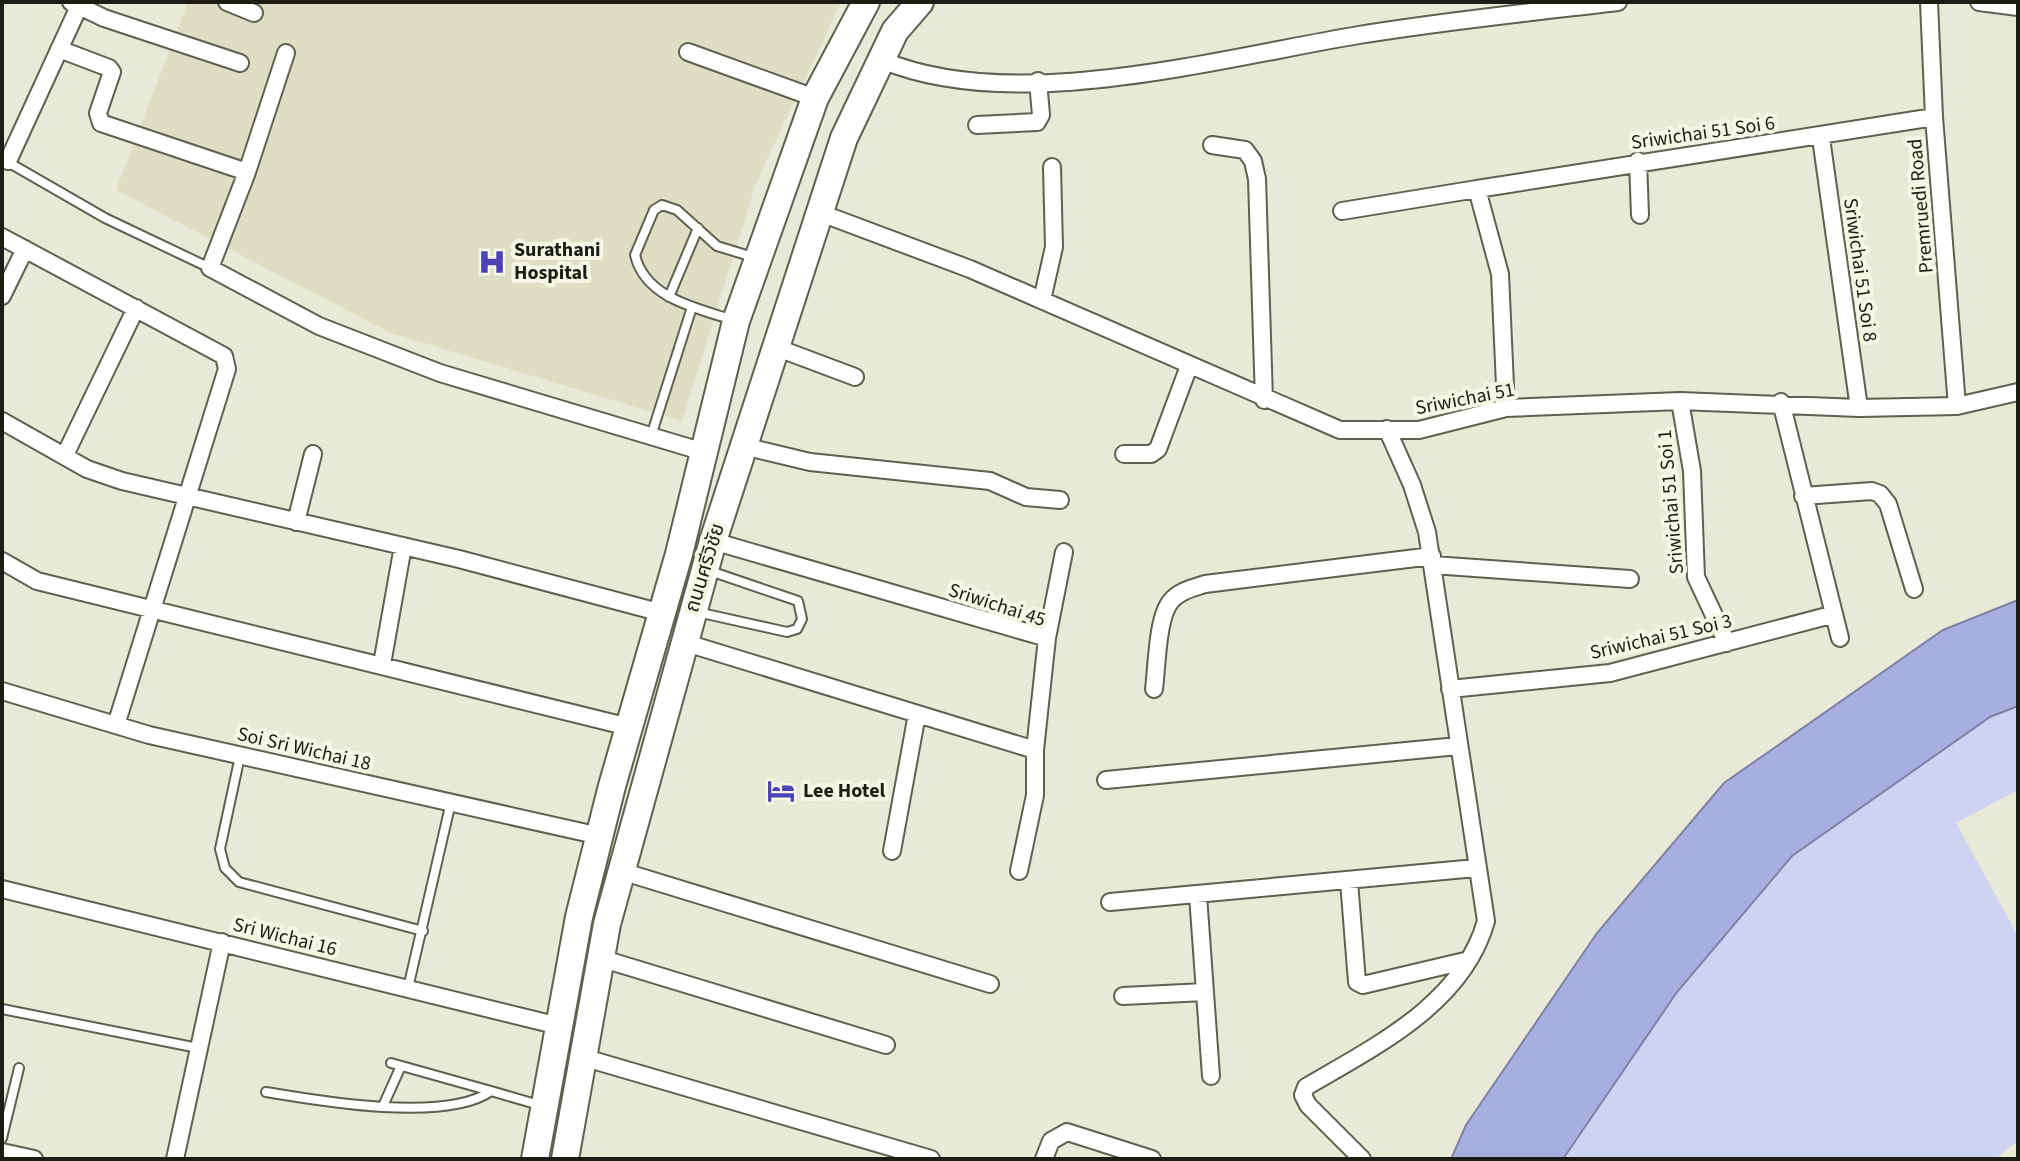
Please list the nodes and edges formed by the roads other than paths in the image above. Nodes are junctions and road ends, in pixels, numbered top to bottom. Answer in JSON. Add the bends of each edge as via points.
{"nodes":[{"id":1,"x":227,"y":2,"type":"edge"},
{"id":2,"x":866,"y":2,"type":"edge"},
{"id":3,"x":920,"y":2,"type":"edge"},
{"id":4,"x":1618,"y":2,"type":"edge"},
{"id":5,"x":1929,"y":2,"type":"edge"},
{"id":6,"x":1979,"y":2,"type":"edge"},
{"id":7,"x":77,"y":3,"type":"edge"},
{"id":8,"x":2018,"y":7,"type":"edge"},
{"id":9,"x":254,"y":13,"type":"dead end"},
{"id":10,"x":59,"y":49,"type":"junction"},
{"id":11,"x":688,"y":52,"type":"dead end"},
{"id":12,"x":286,"y":53,"type":"dead end"},
{"id":13,"x":882,"y":60,"type":"junction"},
{"id":14,"x":240,"y":63,"type":"dead end"},
{"id":15,"x":1038,"y":81,"type":"junction"},
{"id":16,"x":815,"y":98,"type":"junction"},
{"id":17,"x":1934,"y":117,"type":"junction"},
{"id":18,"x":977,"y":125,"type":"dead end"},
{"id":19,"x":1821,"y":138,"type":"junction"},
{"id":20,"x":1212,"y":145,"type":"dead end"},
{"id":21,"x":5,"y":160,"type":"edge"},
{"id":22,"x":1638,"y":161,"type":"junction"},
{"id":23,"x":1052,"y":167,"type":"dead end"},
{"id":24,"x":247,"y":172,"type":"junction"},
{"id":25,"x":1477,"y":189,"type":"junction"},
{"id":26,"x":1342,"y":211,"type":"dead end"},
{"id":27,"x":818,"y":212,"type":"junction"},
{"id":28,"x":1640,"y":215,"type":"dead end"},
{"id":29,"x":698,"y":228,"type":"junction"},
{"id":30,"x":2,"y":237,"type":"edge"},
{"id":31,"x":25,"y":249,"type":"junction"},
{"id":32,"x":758,"y":259,"type":"junction"},
{"id":33,"x":210,"y":268,"type":"junction"},
{"id":34,"x":2,"y":296,"type":"edge"},
{"id":35,"x":669,"y":297,"type":"junction"},
{"id":36,"x":1042,"y":300,"type":"junction"},
{"id":37,"x":692,"y":307,"type":"junction"},
{"id":38,"x":136,"y":308,"type":"junction"},
{"id":39,"x":740,"y":309,"type":"junction"},
{"id":40,"x":787,"y":310,"type":"junction"},
{"id":41,"x":775,"y":347,"type":"junction"},
{"id":42,"x":1189,"y":366,"type":"junction"},
{"id":43,"x":855,"y":377,"type":"dead end"},
{"id":44,"x":2018,"y":392,"type":"edge"},
{"id":45,"x":1264,"y":400,"type":"junction"},
{"id":46,"x":1680,"y":401,"type":"junction"},
{"id":47,"x":1781,"y":402,"type":"junction"},
{"id":48,"x":1957,"y":406,"type":"junction"},
{"id":49,"x":1506,"y":408,"type":"junction"},
{"id":50,"x":1859,"y":408,"type":"junction"},
{"id":51,"x":2,"y":421,"type":"edge"},
{"id":52,"x":1387,"y":429,"type":"junction"},
{"id":53,"x":651,"y":436,"type":"junction"},
{"id":54,"x":743,"y":446,"type":"junction"},
{"id":55,"x":704,"y":452,"type":"junction"},
{"id":56,"x":313,"y":454,"type":"dead end"},
{"id":57,"x":1124,"y":454,"type":"dead end"},
{"id":58,"x":65,"y":455,"type":"junction"},
{"id":59,"x":185,"y":496,"type":"junction"},
{"id":60,"x":1803,"y":496,"type":"junction"},
{"id":61,"x":1060,"y":500,"type":"dead end"},
{"id":62,"x":296,"y":522,"type":"junction"},
{"id":63,"x":713,"y":541,"type":"junction"},
{"id":64,"x":403,"y":546,"type":"junction"},
{"id":65,"x":1064,"y":552,"type":"dead end"},
{"id":66,"x":1432,"y":560,"type":"junction"},
{"id":67,"x":2,"y":561,"type":"edge"},
{"id":68,"x":705,"y":570,"type":"junction"},
{"id":69,"x":1630,"y":579,"type":"dead end"},
{"id":70,"x":1914,"y":589,"type":"dead end"},
{"id":71,"x":150,"y":610,"type":"junction"},
{"id":72,"x":692,"y":611,"type":"junction"},
{"id":73,"x":662,"y":613,"type":"junction"},
{"id":74,"x":1831,"y":615,"type":"junction"},
{"id":75,"x":1047,"y":638,"type":"junction"},
{"id":76,"x":1840,"y":638,"type":"dead end"},
{"id":77,"x":683,"y":642,"type":"junction"},
{"id":78,"x":1727,"y":643,"type":"junction"},
{"id":79,"x":382,"y":664,"type":"junction"},
{"id":80,"x":1154,"y":689,"type":"dead end"},
{"id":81,"x":1450,"y":689,"type":"junction"},
{"id":82,"x":2,"y":691,"type":"edge"},
{"id":83,"x":917,"y":714,"type":"junction"},
{"id":84,"x":116,"y":725,"type":"junction"},
{"id":85,"x":629,"y":727,"type":"junction"},
{"id":86,"x":1458,"y":746,"type":"junction"},
{"id":87,"x":1035,"y":750,"type":"junction"},
{"id":88,"x":240,"y":755,"type":"junction"},
{"id":89,"x":1106,"y":780,"type":"dead end"},
{"id":90,"x":451,"y":802,"type":"junction"},
{"id":91,"x":600,"y":836,"type":"junction"},
{"id":92,"x":892,"y":851,"type":"dead end"},
{"id":93,"x":1476,"y":868,"type":"junction"},
{"id":94,"x":621,"y":871,"type":"junction"},
{"id":95,"x":1019,"y":871,"type":"dead end"},
{"id":96,"x":1349,"y":881,"type":"junction"},
{"id":97,"x":2,"y":889,"type":"edge"},
{"id":98,"x":1198,"y":895,"type":"junction"},
{"id":99,"x":1110,"y":902,"type":"dead end"},
{"id":100,"x":423,"y":931,"type":"junction"},
{"id":101,"x":222,"y":942,"type":"junction"},
{"id":102,"x":600,"y":958,"type":"junction"},
{"id":103,"x":1469,"y":960,"type":"junction"},
{"id":104,"x":990,"y":984,"type":"dead end"},
{"id":105,"x":408,"y":988,"type":"junction"},
{"id":106,"x":1205,"y":992,"type":"junction"},
{"id":107,"x":1123,"y":996,"type":"dead end"},
{"id":108,"x":2,"y":1009,"type":"edge"},
{"id":109,"x":559,"y":1026,"type":"junction"},
{"id":110,"x":886,"y":1045,"type":"dead end"},
{"id":111,"x":199,"y":1048,"type":"junction"},
{"id":112,"x":582,"y":1057,"type":"junction"},
{"id":113,"x":391,"y":1063,"type":"dead end"},
{"id":114,"x":401,"y":1066,"type":"junction"},
{"id":115,"x":19,"y":1068,"type":"dead end"},
{"id":116,"x":1211,"y":1076,"type":"dead end"},
{"id":117,"x":491,"y":1091,"type":"junction"},
{"id":118,"x":266,"y":1092,"type":"dead end"},
{"id":119,"x":383,"y":1106,"type":"junction"},
{"id":120,"x":544,"y":1106,"type":"junction"},
{"id":121,"x":2,"y":1138,"type":"edge"},
{"id":122,"x":2,"y":1152,"type":"edge"},
{"id":123,"x":1147,"y":1158,"type":"edge"},
{"id":124,"x":34,"y":1159,"type":"edge"},
{"id":125,"x":175,"y":1159,"type":"edge"},
{"id":126,"x":535,"y":1159,"type":"edge"},
{"id":127,"x":565,"y":1159,"type":"edge"},
{"id":128,"x":931,"y":1159,"type":"edge"},
{"id":129,"x":1044,"y":1159,"type":"edge"},
{"id":130,"x":1362,"y":1159,"type":"edge"}],
"edges":[{"from":1,"to":9,"type":"street"},
{"from":2,"to":16,"type":"main road","name":"ถนนศรีวิชัย"},
{"from":3,"to":13,"type":"main road","name":"ถนนศรีวิชัย","via":[[895,31]]},
{"from":4,"to":15,"type":"street","via":[[1374,33],[1091,79]]},
{"from":5,"to":17,"type":"street","name":"Premruedi Road"},
{"from":6,"to":8,"type":"street"},
{"from":7,"to":10,"type":"street"},
{"from":7,"to":14,"type":"street"},
{"from":10,"to":21,"type":"street"},
{"from":10,"to":24,"type":"street","via":[[112,72],[98,113],[101,123]]},
{"from":11,"to":16,"type":"street"},
{"from":12,"to":24,"type":"street"},
{"from":13,"to":15,"type":"street","via":[[915,74]]},
{"from":13,"to":27,"type":"main road","name":"ถนนศรีวิชัย","via":[[844,138]]},
{"from":15,"to":18,"type":"street","via":[[1037,122]]},
{"from":16,"to":32,"type":"main road","name":"ถนนศรีวิชัย"},
{"from":17,"to":19,"type":"street","name":"Sriwichai 51 Soi 6"},
{"from":17,"to":48,"type":"street","name":"Premruedi Road"},
{"from":19,"to":22,"type":"street","name":"Sriwichai 51 Soi 6"},
{"from":19,"to":50,"type":"street","name":"Sriwichai 51 Soi 8"},
{"from":20,"to":45,"type":"street","via":[[1245,150],[1257,179]]},
{"from":21,"to":33,"type":"lane","via":[[119,225]]},
{"from":22,"to":25,"type":"street","name":"Sriwichai 51 Soi 6"},
{"from":22,"to":28,"type":"street"},
{"from":23,"to":36,"type":"street","via":[[1054,247]]},
{"from":24,"to":33,"type":"street"},
{"from":25,"to":26,"type":"street","name":"Sriwichai 51 Soi 6"},
{"from":25,"to":49,"type":"street","via":[[1500,274]]},
{"from":27,"to":36,"type":"street","name":"Sriwichai 51"},
{"from":27,"to":40,"type":"main road","name":"ถนนศรีวิชัย"},
{"from":29,"to":32,"type":"lane","via":[[717,246]]},
{"from":29,"to":35,"type":"lane"},
{"from":29,"to":35,"type":"lane","via":[[662,205],[641,236],[635,255],[638,268]]},
{"from":30,"to":31,"type":"street"},
{"from":31,"to":34,"type":"street"},
{"from":31,"to":38,"type":"street"},
{"from":32,"to":39,"type":"main road","name":"ถนนศรีวิชัย"},
{"from":33,"to":53,"type":"street","via":[[319,326],[440,373]]},
{"from":35,"to":37,"type":"lane"},
{"from":36,"to":42,"type":"street","name":"Sriwichai 51"},
{"from":37,"to":39,"type":"lane"},
{"from":37,"to":53,"type":"lane"},
{"from":38,"to":58,"type":"street"},
{"from":38,"to":59,"type":"street","via":[[224,356],[227,369]]},
{"from":39,"to":40,"type":"main road"},
{"from":39,"to":55,"type":"main road","name":"ถนนศรีวิชัย"},
{"from":40,"to":41,"type":"main road","name":"ถนนศรีวิชัย"},
{"from":41,"to":43,"type":"street"},
{"from":41,"to":54,"type":"main road","name":"ถนนศรีวิชัย"},
{"from":42,"to":45,"type":"street","name":"Sriwichai 51"},
{"from":42,"to":57,"type":"street","via":[[1158,449]]},
{"from":44,"to":48,"type":"street","name":"Sriwichai 51"},
{"from":45,"to":52,"type":"street","name":"Sriwichai 51","via":[[1340,430]]},
{"from":46,"to":47,"type":"street","name":"Sriwichai 51"},
{"from":46,"to":49,"type":"street","name":"Sriwichai 51"},
{"from":46,"to":78,"type":"street","name":"Sriwichai 51 Soi 1","via":[[1692,471],[1696,577]]},
{"from":47,"to":50,"type":"street","name":"Sriwichai 51"},
{"from":47,"to":60,"type":"street"},
{"from":48,"to":50,"type":"street","name":"Sriwichai 51"},
{"from":49,"to":52,"type":"street","name":"Sriwichai 51","via":[[1419,430]]},
{"from":51,"to":58,"type":"street"},
{"from":52,"to":66,"type":"street","via":[[1421,509]]},
{"from":53,"to":55,"type":"street"},
{"from":54,"to":61,"type":"street","via":[[810,462],[990,481],[1026,497]]},
{"from":54,"to":63,"type":"main road","name":"ถนนศรีวิชัย"},
{"from":55,"to":73,"type":"main road","name":"ถนนศรีวิชัย"},
{"from":56,"to":62,"type":"street"},
{"from":58,"to":59,"type":"street","via":[[99,473]]},
{"from":59,"to":62,"type":"street"},
{"from":59,"to":71,"type":"street"},
{"from":60,"to":70,"type":"street","via":[[1880,494],[1888,504]]},
{"from":60,"to":74,"type":"street"},
{"from":62,"to":64,"type":"street"},
{"from":63,"to":68,"type":"main road","name":"ถนนศรีวิชัย"},
{"from":63,"to":75,"type":"street","name":"Sriwichai 45"},
{"from":64,"to":73,"type":"street"},
{"from":64,"to":79,"type":"street"},
{"from":65,"to":75,"type":"street"},
{"from":66,"to":69,"type":"street"},
{"from":66,"to":80,"type":"street","via":[[1205,584],[1183,591],[1163,615]]},
{"from":66,"to":81,"type":"street"},
{"from":67,"to":71,"type":"street","via":[[37,581]]},
{"from":68,"to":72,"type":"main road","name":"ถนนศรีวิชัย"},
{"from":68,"to":72,"type":"lane","via":[[786,594],[798,601],[802,619],[797,629],[787,632]]},
{"from":71,"to":79,"type":"street"},
{"from":71,"to":84,"type":"street"},
{"from":72,"to":77,"type":"main road","name":"ถนนศรีวิชัย"},
{"from":73,"to":85,"type":"main road","name":"ถนนศรีวิชัย"},
{"from":74,"to":76,"type":"street"},
{"from":74,"to":78,"type":"street","name":"Sriwichai 51 Soi 3"},
{"from":75,"to":87,"type":"street","name":"Sriwichai 45"},
{"from":77,"to":83,"type":"street"},
{"from":77,"to":94,"type":"main road","name":"ถนนศรีวิชัย"},
{"from":78,"to":81,"type":"street","name":"Sriwichai 51 Soi 3","via":[[1610,673]]},
{"from":79,"to":85,"type":"street"},
{"from":81,"to":86,"type":"street"},
{"from":82,"to":84,"type":"street","name":"Soi Sri Wichai 18"},
{"from":83,"to":87,"type":"street"},
{"from":83,"to":92,"type":"street"},
{"from":84,"to":88,"type":"street","name":"Soi Sri Wichai 18"},
{"from":85,"to":91,"type":"main road","name":"ถนนศรีวิชัย"},
{"from":86,"to":89,"type":"street"},
{"from":86,"to":93,"type":"street"},
{"from":87,"to":95,"type":"street","name":"Sriwichai 45","via":[[1035,795]]},
{"from":88,"to":90,"type":"street","name":"Soi Sri Wichai 18"},
{"from":88,"to":100,"type":"lane","via":[[220,849],[225,868],[239,882]]},
{"from":90,"to":91,"type":"street","name":"Soi Sri Wichai 18"},
{"from":90,"to":100,"type":"lane"},
{"from":91,"to":109,"type":"main road","name":"ถนนศรีวิชัย"},
{"from":93,"to":96,"type":"street"},
{"from":93,"to":103,"type":"street","via":[[1486,921]]},
{"from":94,"to":102,"type":"main road","name":"ถนนศรีวิชัย"},
{"from":94,"to":104,"type":"street"},
{"from":96,"to":98,"type":"street"},
{"from":96,"to":103,"type":"street","via":[[1357,982],[1363,985]]},
{"from":97,"to":101,"type":"street","name":"Sri Wichai 16"},
{"from":98,"to":99,"type":"street"},
{"from":98,"to":106,"type":"street"},
{"from":100,"to":105,"type":"lane"},
{"from":101,"to":105,"type":"street","name":"Sri Wichai 16"},
{"from":101,"to":111,"type":"street"},
{"from":102,"to":110,"type":"street"},
{"from":102,"to":112,"type":"main road","name":"ถนนศรีวิชัย"},
{"from":103,"to":130,"type":"street","via":[[1453,984],[1403,1027],[1306,1087],[1305,1100]]},
{"from":105,"to":109,"type":"street","name":"Sri Wichai 16"},
{"from":106,"to":107,"type":"street"},
{"from":106,"to":116,"type":"street"},
{"from":108,"to":111,"type":"lane"},
{"from":109,"to":120,"type":"main road","name":"ถนนศรีวิชัย"},
{"from":111,"to":125,"type":"street"},
{"from":112,"to":127,"type":"main road","name":"ถนนศรีวิชัย"},
{"from":112,"to":128,"type":"street"},
{"from":113,"to":114,"type":"lane"},
{"from":114,"to":117,"type":"lane"},
{"from":114,"to":119,"type":"lane"},
{"from":115,"to":121,"type":"lane"},
{"from":117,"to":119,"type":"lane","via":[[473,1101]]},
{"from":117,"to":120,"type":"lane"},
{"from":118,"to":119,"type":"lane"},
{"from":120,"to":126,"type":"main road","name":"ถนนศรีวิชัย"},
{"from":122,"to":124,"type":"street"},
{"from":123,"to":129,"type":"street","via":[[1067,1132],[1051,1141]]}]}
